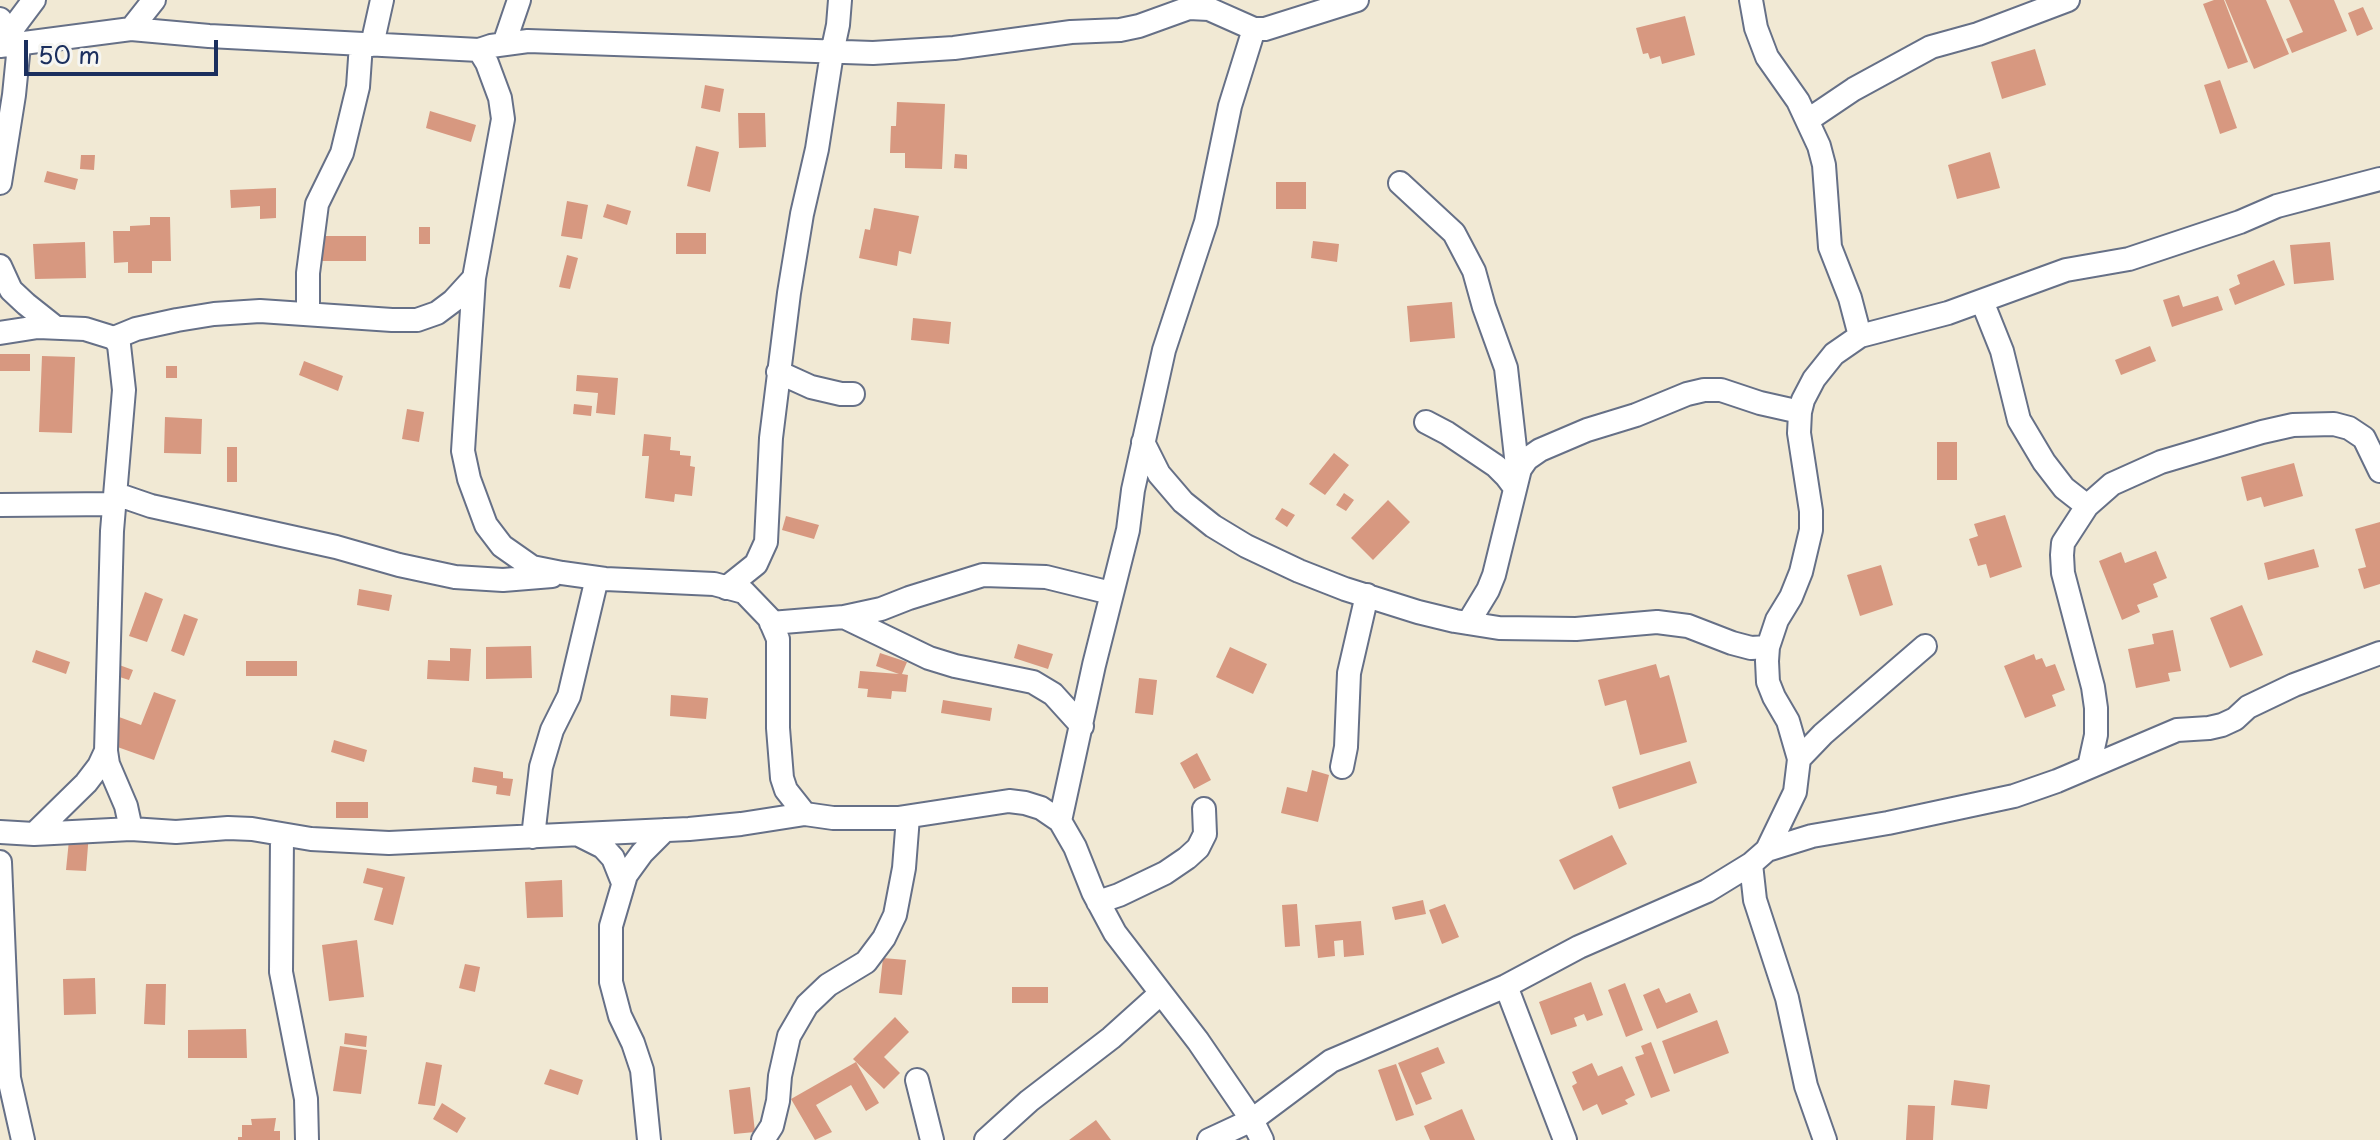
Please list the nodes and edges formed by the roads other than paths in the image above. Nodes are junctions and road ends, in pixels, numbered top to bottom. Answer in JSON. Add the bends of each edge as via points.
{"nodes":[{"id":1,"x":34,"y":0,"type":"edge"},
{"id":2,"x":154,"y":0,"type":"edge"},
{"id":3,"x":382,"y":0,"type":"edge"},
{"id":4,"x":519,"y":0,"type":"edge"},
{"id":5,"x":840,"y":0,"type":"edge"},
{"id":6,"x":1357,"y":0,"type":"edge"},
{"id":7,"x":1751,"y":0,"type":"edge"},
{"id":8,"x":2068,"y":0,"type":"edge"},
{"id":9,"x":131,"y":29,"type":"junction"},
{"id":10,"x":1254,"y":29,"type":"junction"},
{"id":11,"x":7,"y":36,"type":"edge"},
{"id":12,"x":367,"y":44,"type":"junction"},
{"id":13,"x":504,"y":44,"type":"junction"},
{"id":14,"x":479,"y":50,"type":"junction"},
{"id":15,"x":832,"y":53,"type":"junction"},
{"id":16,"x":1808,"y":120,"type":"junction"},
{"id":17,"x":2380,"y":179,"type":"edge"},
{"id":18,"x":0,"y":183,"type":"edge"},
{"id":19,"x":1400,"y":183,"type":"dead end"},
{"id":20,"x":0,"y":266,"type":"edge"},
{"id":21,"x":474,"y":278,"type":"junction"},
{"id":22,"x":1982,"y":301,"type":"junction"},
{"id":23,"x":308,"y":313,"type":"junction"},
{"id":24,"x":55,"y":327,"type":"junction"},
{"id":25,"x":0,"y":333,"type":"edge"},
{"id":26,"x":1860,"y":336,"type":"junction"},
{"id":27,"x":114,"y":338,"type":"junction"},
{"id":28,"x":778,"y":372,"type":"junction"},
{"id":29,"x":853,"y":394,"type":"dead end"},
{"id":30,"x":1800,"y":412,"type":"junction"},
{"id":31,"x":1426,"y":422,"type":"dead end"},
{"id":32,"x":1143,"y":442,"type":"junction"},
{"id":33,"x":2380,"y":471,"type":"edge"},
{"id":34,"x":1516,"y":482,"type":"junction"},
{"id":35,"x":115,"y":499,"type":"junction"},
{"id":36,"x":0,"y":505,"type":"edge"},
{"id":37,"x":2087,"y":506,"type":"junction"},
{"id":38,"x":567,"y":574,"type":"junction"},
{"id":39,"x":597,"y":578,"type":"junction"},
{"id":40,"x":726,"y":588,"type":"junction"},
{"id":41,"x":1111,"y":593,"type":"junction"},
{"id":42,"x":1367,"y":595,"type":"junction"},
{"id":43,"x":844,"y":617,"type":"junction"},
{"id":44,"x":771,"y":623,"type":"junction"},
{"id":45,"x":1468,"y":623,"type":"junction"},
{"id":46,"x":1925,"y":646,"type":"dead end"},
{"id":47,"x":1768,"y":647,"type":"junction"},
{"id":48,"x":2380,"y":653,"type":"edge"},
{"id":49,"x":1082,"y":726,"type":"junction"},
{"id":50,"x":106,"y":751,"type":"junction"},
{"id":51,"x":1799,"y":759,"type":"junction"},
{"id":52,"x":1342,"y":767,"type":"dead end"},
{"id":53,"x":2089,"y":767,"type":"junction"},
{"id":54,"x":1204,"y":809,"type":"dead end"},
{"id":55,"x":805,"y":814,"type":"junction"},
{"id":56,"x":908,"y":817,"type":"junction"},
{"id":57,"x":1060,"y":821,"type":"junction"},
{"id":58,"x":131,"y":829,"type":"junction"},
{"id":59,"x":665,"y":830,"type":"junction"},
{"id":60,"x":0,"y":832,"type":"edge"},
{"id":61,"x":34,"y":834,"type":"junction"},
{"id":62,"x":578,"y":834,"type":"junction"},
{"id":63,"x":282,"y":836,"type":"junction"},
{"id":64,"x":533,"y":837,"type":"junction"},
{"id":65,"x":1759,"y":857,"type":"junction"},
{"id":66,"x":0,"y":862,"type":"edge"},
{"id":67,"x":623,"y":883,"type":"junction"},
{"id":68,"x":1098,"y":902,"type":"junction"},
{"id":69,"x":1506,"y":986,"type":"junction"},
{"id":70,"x":1161,"y":993,"type":"junction"},
{"id":71,"x":4,"y":1078,"type":"edge"},
{"id":72,"x":917,"y":1080,"type":"dead end"},
{"id":73,"x":1257,"y":1130,"type":"edge"},
{"id":74,"x":23,"y":1140,"type":"edge"},
{"id":75,"x":307,"y":1140,"type":"edge"},
{"id":76,"x":649,"y":1140,"type":"edge"},
{"id":77,"x":763,"y":1140,"type":"edge"},
{"id":78,"x":932,"y":1140,"type":"edge"},
{"id":79,"x":986,"y":1140,"type":"edge"},
{"id":80,"x":1209,"y":1140,"type":"edge"},
{"id":81,"x":1565,"y":1140,"type":"edge"},
{"id":82,"x":1825,"y":1140,"type":"edge"}],
"edges":[{"from":1,"to":11,"type":"street"},
{"from":2,"to":9,"type":"street"},
{"from":3,"to":12,"type":"street"},
{"from":4,"to":13,"type":"street"},
{"from":5,"to":15,"type":"street"},
{"from":6,"to":10,"type":"street"},
{"from":7,"to":16,"type":"street","via":[[1767,57]]},
{"from":8,"to":16,"type":"street","via":[[1931,47]]},
{"from":9,"to":11,"type":"street"},
{"from":9,"to":12,"type":"street"},
{"from":10,"to":15,"type":"street","via":[[1209,9],[1189,8],[1120,30],[954,48]]},
{"from":10,"to":32,"type":"street"},
{"from":11,"to":18,"type":"street","via":[[14,95]]},
{"from":12,"to":14,"type":"street"},
{"from":12,"to":23,"type":"street","via":[[342,153],[317,204]]},
{"from":13,"to":14,"type":"street"},
{"from":13,"to":15,"type":"street"},
{"from":14,"to":21,"type":"street","via":[[500,98],[503,119]]},
{"from":15,"to":28,"type":"street"},
{"from":16,"to":26,"type":"street","via":[[1824,165],[1830,247]]},
{"from":17,"to":22,"type":"street","via":[[2277,206],[2129,259],[2066,270]]},
{"from":19,"to":34,"type":"street","via":[[1454,233],[1474,271],[1506,368]]},
{"from":20,"to":24,"type":"street","via":[[11,290]]},
{"from":21,"to":23,"type":"street","via":[[453,301],[426,318]]},
{"from":21,"to":38,"type":"street","via":[[463,451],[469,479],[486,525],[502,546],[532,567]]},
{"from":22,"to":26,"type":"street"},
{"from":22,"to":37,"type":"street","via":[[2002,351],[2019,420],[2064,488]]},
{"from":23,"to":27,"type":"street","via":[[214,314]]},
{"from":24,"to":25,"type":"street"},
{"from":24,"to":27,"type":"street","via":[[99,331]]},
{"from":26,"to":30,"type":"street","via":[[1824,366]]},
{"from":27,"to":35,"type":"street","via":[[122,357],[124,390]]},
{"from":28,"to":29,"type":"street","via":[[811,387]]},
{"from":28,"to":40,"type":"street","via":[[766,542],[756,564]]},
{"from":30,"to":34,"type":"street","via":[[1721,390],[1687,394],[1559,440],[1527,459]]},
{"from":30,"to":47,"type":"street","via":[[1811,530],[1801,572]]},
{"from":31,"to":34,"type":"street"},
{"from":32,"to":41,"type":"street"},
{"from":32,"to":42,"type":"street","via":[[1159,474],[1213,526],[1299,571]]},
{"from":33,"to":37,"type":"street","via":[[2364,438],[2349,428],[2293,425],[2161,462],[2112,484]]},
{"from":34,"to":45,"type":"street","via":[[1494,575]]},
{"from":35,"to":36,"type":"street"},
{"from":35,"to":38,"type":"street","via":[[455,577],[503,580]]},
{"from":35,"to":50,"type":"street"},
{"from":37,"to":53,"type":"street","via":[[2063,543],[2062,555],[2096,708]]},
{"from":38,"to":39,"type":"street"},
{"from":39,"to":40,"type":"street"},
{"from":39,"to":64,"type":"street","via":[[569,696],[541,767]]},
{"from":40,"to":44,"type":"street","via":[[744,592]]},
{"from":41,"to":43,"type":"street","via":[[1046,577],[983,575]]},
{"from":41,"to":49,"type":"street"},
{"from":42,"to":45,"type":"street"},
{"from":42,"to":52,"type":"street","via":[[1349,673]]},
{"from":43,"to":44,"type":"street"},
{"from":43,"to":49,"type":"street","via":[[929,658],[1033,682],[1053,694]]},
{"from":44,"to":55,"type":"street","via":[[778,639],[782,778]]},
{"from":45,"to":47,"type":"street","via":[[1537,630],[1657,622],[1688,626],[1751,648]]},
{"from":46,"to":51,"type":"street"},
{"from":47,"to":51,"type":"street","via":[[1768,682]]},
{"from":48,"to":53,"type":"street","via":[[2294,685],[2222,725],[2177,730]]},
{"from":49,"to":57,"type":"street"},
{"from":50,"to":58,"type":"street"},
{"from":50,"to":61,"type":"street","via":[[86,783]]},
{"from":51,"to":65,"type":"street","via":[[1795,792]]},
{"from":53,"to":65,"type":"street","via":[[2014,796],[1812,836]]},
{"from":54,"to":68,"type":"street","via":[[1205,834],[1187,858]]},
{"from":55,"to":56,"type":"street","via":[[864,820]]},
{"from":55,"to":59,"type":"street"},
{"from":56,"to":57,"type":"street","via":[[1009,801],[1041,808]]},
{"from":56,"to":77,"type":"street","via":[[895,915],[866,962],[807,1005],[789,1036],[772,1126]]},
{"from":57,"to":68,"type":"street"},
{"from":58,"to":61,"type":"street"},
{"from":58,"to":63,"type":"street","via":[[252,829]]},
{"from":59,"to":62,"type":"street"},
{"from":59,"to":67,"type":"street"},
{"from":60,"to":61,"type":"street"},
{"from":62,"to":64,"type":"street"},
{"from":62,"to":67,"type":"street","via":[[603,847]]},
{"from":63,"to":64,"type":"street","via":[[389,843]]},
{"from":63,"to":75,"type":"street","via":[[281,972],[306,1099]]},
{"from":65,"to":69,"type":"street","via":[[1707,891],[1579,947]]},
{"from":65,"to":82,"type":"street","via":[[1755,900]]},
{"from":66,"to":71,"type":"street"},
{"from":67,"to":76,"type":"street","via":[[611,926],[611,982],[642,1070]]},
{"from":68,"to":70,"type":"street"},
{"from":69,"to":73,"type":"street","via":[[1331,1061]]},
{"from":69,"to":81,"type":"street"},
{"from":70,"to":73,"type":"street"},
{"from":70,"to":79,"type":"street"},
{"from":71,"to":74,"type":"street"},
{"from":72,"to":78,"type":"street"},
{"from":73,"to":80,"type":"street"}]}
